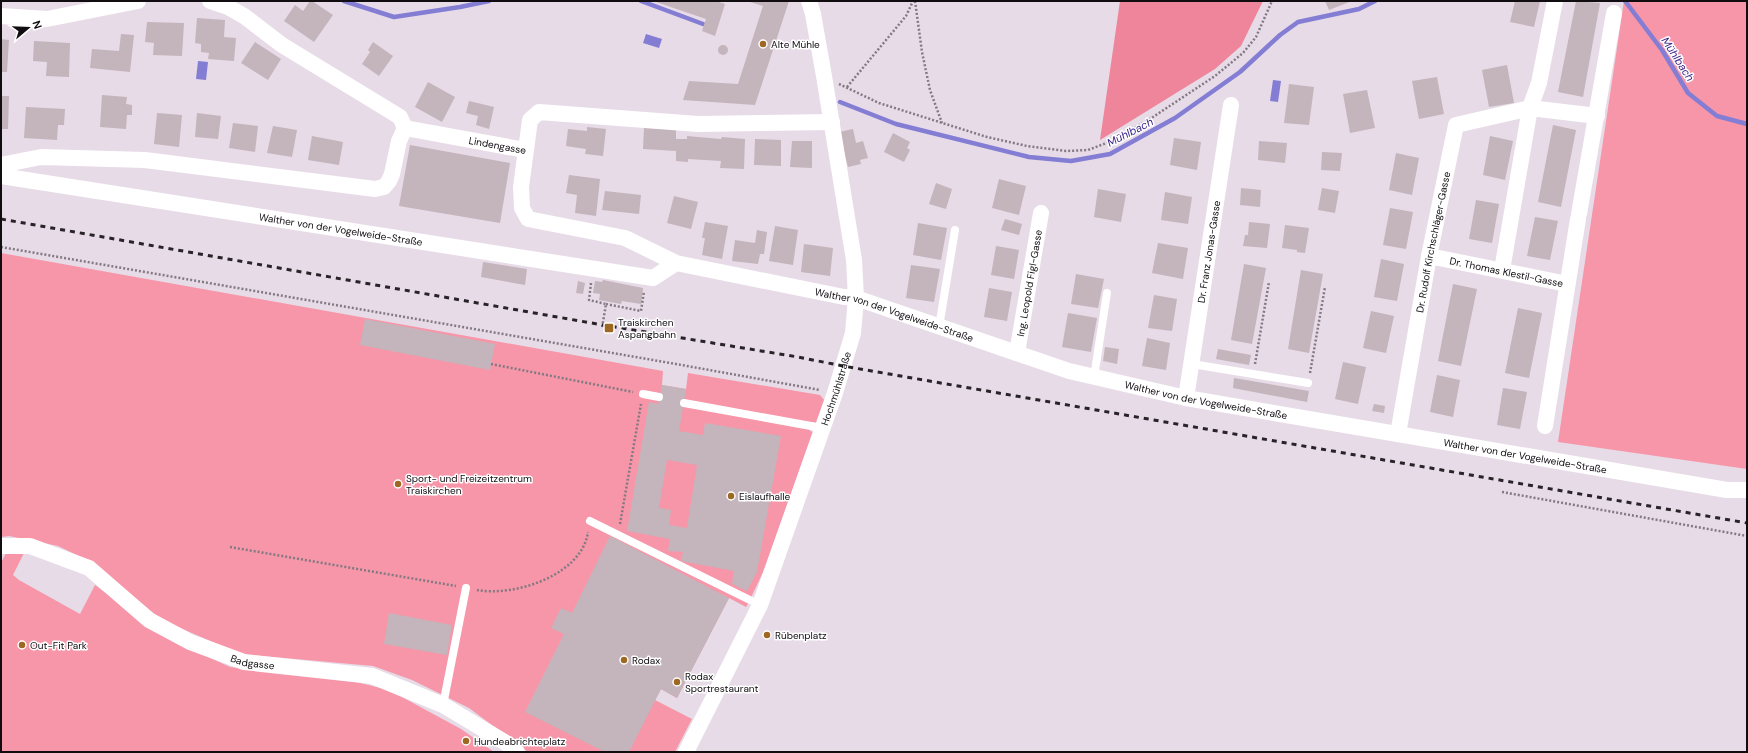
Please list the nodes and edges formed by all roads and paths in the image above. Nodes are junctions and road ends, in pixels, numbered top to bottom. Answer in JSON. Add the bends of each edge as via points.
{"nodes":[{"id":1,"x":138,"y":1,"type":"edge"},
{"id":2,"x":210,"y":1,"type":"edge"},
{"id":3,"x":808,"y":1,"type":"edge"},
{"id":4,"x":914,"y":1,"type":"edge"},
{"id":5,"x":1272,"y":1,"type":"edge"},
{"id":6,"x":1555,"y":1,"type":"edge"},
{"id":7,"x":1614,"y":13,"type":"dead end"},
{"id":8,"x":1,"y":16,"type":"edge"},
{"id":9,"x":824,"y":76,"type":"junction"},
{"id":10,"x":847,"y":87,"type":"junction"},
{"id":11,"x":1231,"y":105,"type":"dead end"},
{"id":12,"x":1530,"y":108,"type":"junction"},
{"id":13,"x":1597,"y":116,"type":"junction"},
{"id":14,"x":832,"y":122,"type":"junction"},
{"id":15,"x":942,"y":124,"type":"junction"},
{"id":16,"x":405,"y":128,"type":"junction"},
{"id":17,"x":526,"y":150,"type":"junction"},
{"id":18,"x":1,"y":165,"type":"edge"},
{"id":19,"x":1,"y":176,"type":"edge"},
{"id":20,"x":1041,"y":213,"type":"dead end"},
{"id":21,"x":954,"y":230,"type":"dead end"},
{"id":22,"x":1,"y":247,"type":"edge"},
{"id":23,"x":1429,"y":256,"type":"junction"},
{"id":24,"x":676,"y":263,"type":"junction"},
{"id":25,"x":593,"y":269,"type":"junction"},
{"id":26,"x":1502,"y":270,"type":"junction"},
{"id":27,"x":646,"y":277,"type":"junction"},
{"id":28,"x":1269,"y":282,"type":"dead end"},
{"id":29,"x":1567,"y":284,"type":"junction"},
{"id":30,"x":1325,"y":287,"type":"dead end"},
{"id":31,"x":1107,"y":293,"type":"dead end"},
{"id":32,"x":856,"y":298,"type":"junction"},
{"id":33,"x":606,"y":304,"type":"junction"},
{"id":34,"x":939,"y":327,"type":"junction"},
{"id":35,"x":602,"y":328,"type":"dead end"},
{"id":36,"x":1017,"y":353,"type":"junction"},
{"id":37,"x":491,"y":364,"type":"dead end"},
{"id":38,"x":1192,"y":364,"type":"junction"},
{"id":39,"x":1254,"y":373,"type":"junction"},
{"id":40,"x":1094,"y":377,"type":"junction"},
{"id":41,"x":1308,"y":383,"type":"joint"},
{"id":42,"x":835,"y":393,"type":"junction"},
{"id":43,"x":643,"y":394,"type":"junction"},
{"id":44,"x":659,"y":398,"type":"dead end"},
{"id":45,"x":1186,"y":398,"type":"junction"},
{"id":46,"x":684,"y":403,"type":"dead end"},
{"id":47,"x":1545,"y":426,"type":"dead end"},
{"id":48,"x":822,"y":428,"type":"junction"},
{"id":49,"x":1398,"y":434,"type":"junction"},
{"id":50,"x":1747,"y":490,"type":"edge"},
{"id":51,"x":1502,"y":492,"type":"dead end"},
{"id":52,"x":590,"y":521,"type":"joint"},
{"id":53,"x":618,"y":536,"type":"junction"},
{"id":54,"x":1747,"y":536,"type":"edge"},
{"id":55,"x":1,"y":546,"type":"edge"},
{"id":56,"x":230,"y":547,"type":"dead end"},
{"id":57,"x":466,"y":588,"type":"junction"},
{"id":58,"x":760,"y":605,"type":"junction"},
{"id":59,"x":444,"y":706,"type":"junction"},
{"id":60,"x":517,"y":752,"type":"edge"},
{"id":61,"x":686,"y":752,"type":"edge"}],
"edges":[{"from":1,"to":8,"type":"street","via":[[47,19]]},
{"from":2,"to":16,"type":"street","via":[[244,16],[282,45],[400,116]]},
{"from":3,"to":9,"type":"street","name":"Hochmühlstraße","via":[[813,14]]},
{"from":4,"to":10,"type":"path","via":[[906,16]]},
{"from":4,"to":15,"type":"path","via":[[930,90]]},
{"from":5,"to":15,"type":"path","via":[[1256,37],[1243,53],[1215,76],[1117,139],[1088,150],[1066,151],[1027,146]]},
{"from":6,"to":12,"type":"street","via":[[1539,82]]},
{"from":7,"to":13,"type":"street","name":"Dr. Thomas Klestil-Gasse"},
{"from":9,"to":10,"type":"path"},
{"from":9,"to":14,"type":"street","name":"Hochmühlstraße"},
{"from":10,"to":15,"type":"path","via":[[879,103]]},
{"from":11,"to":38,"type":"street","name":"Dr. Franz Jonas-Gasse"},
{"from":12,"to":13,"type":"street"},
{"from":12,"to":23,"type":"street","name":"Dr. Rudolf Kirchschläger-Gasse","via":[[1456,125]]},
{"from":12,"to":26,"type":"street"},
{"from":13,"to":29,"type":"street","name":"Dr. Thomas Klestil-Gasse"},
{"from":14,"to":17,"type":"street","name":"Lindengasse","via":[[698,124],[539,112],[530,120]]},
{"from":14,"to":32,"type":"street","name":"Hochmühlstraße","via":[[854,260]]},
{"from":16,"to":17,"type":"street","name":"Lindengasse"},
{"from":16,"to":18,"type":"street","via":[[389,181],[384,187],[375,189],[145,160],[41,157]]},
{"from":17,"to":24,"type":"street","name":"Walther von der Vogelweide-Straße","via":[[521,187],[522,208],[528,219],[625,238]]},
{"from":19,"to":25,"type":"street","name":"Walther von der Vogelweide-Straße"},
{"from":20,"to":36,"type":"street","name":"Ing. Leopold Figl-Gasse"},
{"from":21,"to":34,"type":"lane"},
{"from":22,"to":42,"type":"path"},
{"from":23,"to":26,"type":"street","name":"Dr. Thomas Klestil-Gasse"},
{"from":23,"to":49,"type":"street","name":"Dr. Rudolf Kirchschläger-Gasse"},
{"from":24,"to":27,"type":"street","name":"Walther von der Vogelweide-Straße","via":[[653,278]]},
{"from":24,"to":32,"type":"street","name":"Walther von der Vogelweide-Straße"},
{"from":25,"to":27,"type":"street","name":"Walther von der Vogelweide-Straße"},
{"from":25,"to":33,"type":"path","via":[[589,300]]},
{"from":26,"to":29,"type":"street","name":"Dr. Thomas Klestil-Gasse"},
{"from":27,"to":33,"type":"path","via":[[640,311]]},
{"from":28,"to":39,"type":"path"},
{"from":29,"to":47,"type":"street"},
{"from":30,"to":41,"type":"path"},
{"from":31,"to":40,"type":"lane"},
{"from":32,"to":34,"type":"street","name":"Walther von der Vogelweide-Straße"},
{"from":32,"to":42,"type":"street","name":"Hochmühlstraße","via":[[853,333]]},
{"from":33,"to":35,"type":"path"},
{"from":34,"to":36,"type":"street","name":"Walther von der Vogelweide-Straße"},
{"from":36,"to":40,"type":"street","name":"Walther von der Vogelweide-Straße","via":[[1068,371]]},
{"from":37,"to":43,"type":"path"},
{"from":38,"to":39,"type":"lane"},
{"from":38,"to":45,"type":"street","name":"Dr. Franz Jonas-Gasse"},
{"from":39,"to":41,"type":"lane"},
{"from":40,"to":45,"type":"street","name":"Walther von der Vogelweide-Straße"},
{"from":42,"to":48,"type":"street","name":"Hochmühlstraße"},
{"from":43,"to":44,"type":"lane"},
{"from":43,"to":53,"type":"path"},
{"from":45,"to":49,"type":"street","name":"Walther von der Vogelweide-Straße"},
{"from":46,"to":48,"type":"lane"},
{"from":48,"to":58,"type":"street","name":"Hochmühlstraße"},
{"from":49,"to":50,"type":"street","name":"Walther von der Vogelweide-Straße","via":[[1728,490]]},
{"from":51,"to":54,"type":"path"},
{"from":52,"to":53,"type":"lane"},
{"from":52,"to":57,"type":"path","via":[[587,541],[578,555],[552,576],[519,588],[480,591]]},
{"from":53,"to":58,"type":"lane"},
{"from":55,"to":59,"type":"street","name":"Badgasse","via":[[30,546],[89,568],[149,620],[190,642],[244,662],[372,676]]},
{"from":56,"to":57,"type":"path"},
{"from":57,"to":59,"type":"lane"},
{"from":58,"to":61,"type":"street","name":"Hochmühlstraße"},
{"from":59,"to":60,"type":"street","name":"Badgasse"}]}
